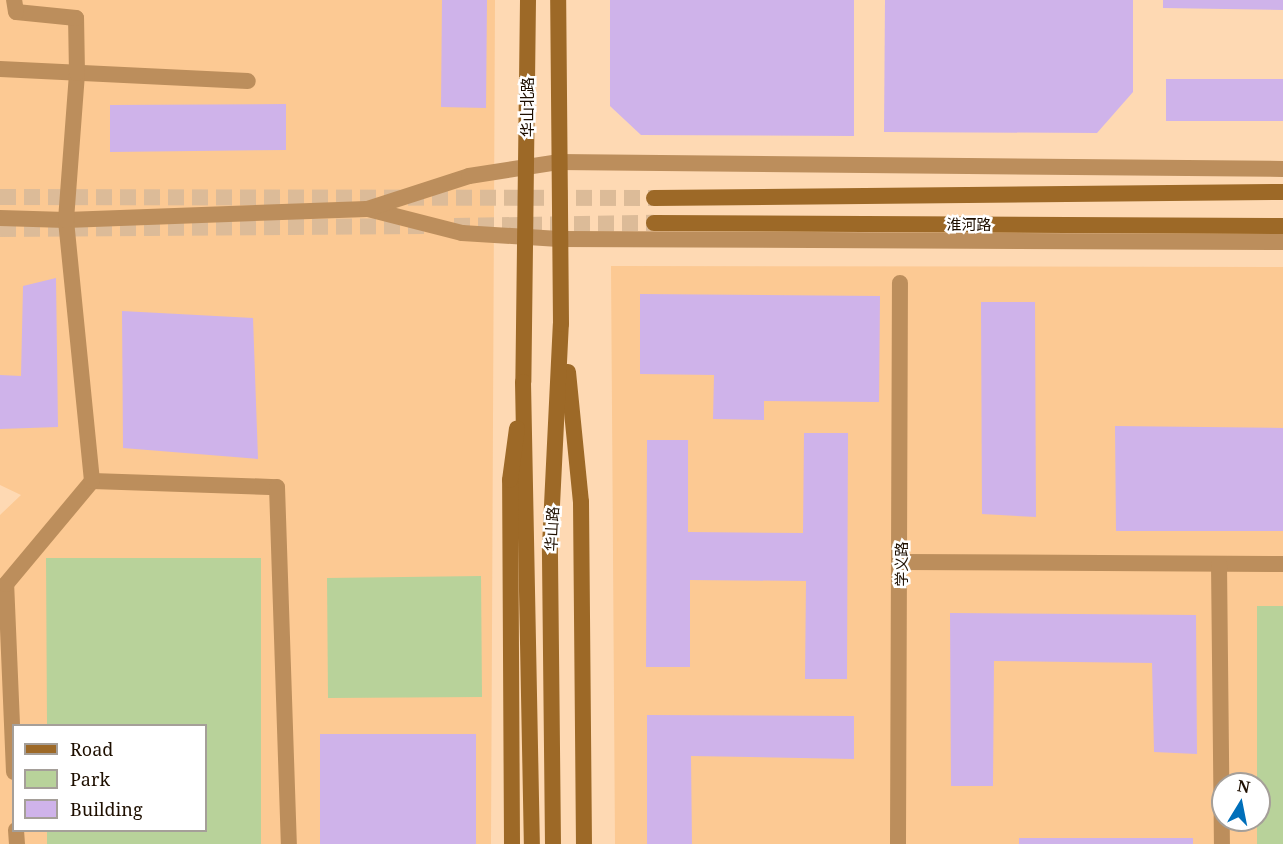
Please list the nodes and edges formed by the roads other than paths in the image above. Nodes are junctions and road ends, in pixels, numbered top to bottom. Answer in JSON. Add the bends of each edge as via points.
{"nodes":[{"id":1,"x":14,"y":0,"type":"edge"},
{"id":2,"x":528,"y":0,"type":"edge"},
{"id":3,"x":558,"y":0,"type":"edge"},
{"id":4,"x":0,"y":69,"type":"edge"},
{"id":5,"x":77,"y":73,"type":"junction"},
{"id":6,"x":248,"y":81,"type":"dead end"},
{"id":7,"x":558,"y":162,"type":"junction"},
{"id":8,"x":528,"y":167,"type":"junction"},
{"id":9,"x":1283,"y":169,"type":"edge"},
{"id":10,"x":1283,"y":192,"type":"edge"},
{"id":11,"x":654,"y":198,"type":"tunnel mouth"},
{"id":12,"x":367,"y":209,"type":"junction"},
{"id":13,"x":559,"y":214,"type":"joint"},
{"id":14,"x":0,"y":218,"type":"edge"},
{"id":15,"x":66,"y":220,"type":"junction"},
{"id":16,"x":654,"y":223,"type":"tunnel mouth"},
{"id":17,"x":1283,"y":226,"type":"edge"},
{"id":18,"x":527,"y":238,"type":"junction"},
{"id":19,"x":559,"y":239,"type":"junction"},
{"id":20,"x":1283,"y":242,"type":"edge"},
{"id":21,"x":900,"y":283,"type":"dead end"},
{"id":22,"x":561,"y":324,"type":"junction"},
{"id":23,"x":523,"y":382,"type":"junction"},
{"id":24,"x":92,"y":481,"type":"junction"},
{"id":25,"x":902,"y":562,"type":"junction"},
{"id":26,"x":1219,"y":564,"type":"junction"},
{"id":27,"x":1283,"y":564,"type":"edge"},
{"id":28,"x":3,"y":584,"type":"edge"},
{"id":29,"x":12,"y":738,"type":"edge"},
{"id":30,"x":289,"y":844,"type":"edge"},
{"id":31,"x":512,"y":844,"type":"edge"},
{"id":32,"x":532,"y":844,"type":"edge"},
{"id":33,"x":553,"y":844,"type":"edge"},
{"id":34,"x":584,"y":844,"type":"edge"},
{"id":35,"x":898,"y":844,"type":"edge"},
{"id":36,"x":1222,"y":844,"type":"edge"}],
"edges":[{"from":1,"to":5,"type":"street","via":[[16,12],[76,18]]},
{"from":2,"to":8,"type":"main road","name":"华山北路"},
{"from":3,"to":7,"type":"main road","name":"华山北路"},
{"from":4,"to":5,"type":"street"},
{"from":5,"to":6,"type":"street"},
{"from":5,"to":15,"type":"street"},
{"from":7,"to":8,"type":"street"},
{"from":7,"to":9,"type":"street"},
{"from":7,"to":13,"type":"main road","name":"华山北路"},
{"from":8,"to":12,"type":"street","via":[[469,176]]},
{"from":8,"to":18,"type":"main road","name":"华山北路"},
{"from":10,"to":11,"type":"main road","name":"淮河路"},
{"from":12,"to":15,"type":"street"},
{"from":12,"to":18,"type":"street","via":[[462,233]]},
{"from":13,"to":19,"type":"main road","name":"华山路"},
{"from":14,"to":15,"type":"street"},
{"from":15,"to":24,"type":"street"},
{"from":16,"to":17,"type":"main road","name":"淮河路"},
{"from":18,"to":19,"type":"street"},
{"from":18,"to":23,"type":"main road","name":"华山北路"},
{"from":19,"to":20,"type":"street"},
{"from":19,"to":22,"type":"main road","name":"华山路"},
{"from":21,"to":25,"type":"street","name":"学义路"},
{"from":22,"to":33,"type":"main road","name":"华山路","via":[[550,546]]},
{"from":22,"to":34,"type":"main road","via":[[575,417],[581,501]]},
{"from":23,"to":31,"type":"main road","via":[[510,480]]},
{"from":23,"to":32,"type":"main road"},
{"from":24,"to":28,"type":"street"},
{"from":24,"to":30,"type":"street","via":[[277,487]]},
{"from":25,"to":26,"type":"street"},
{"from":25,"to":35,"type":"street","name":"学义路"},
{"from":26,"to":27,"type":"street"},
{"from":26,"to":36,"type":"street"},
{"from":28,"to":29,"type":"street"}]}
